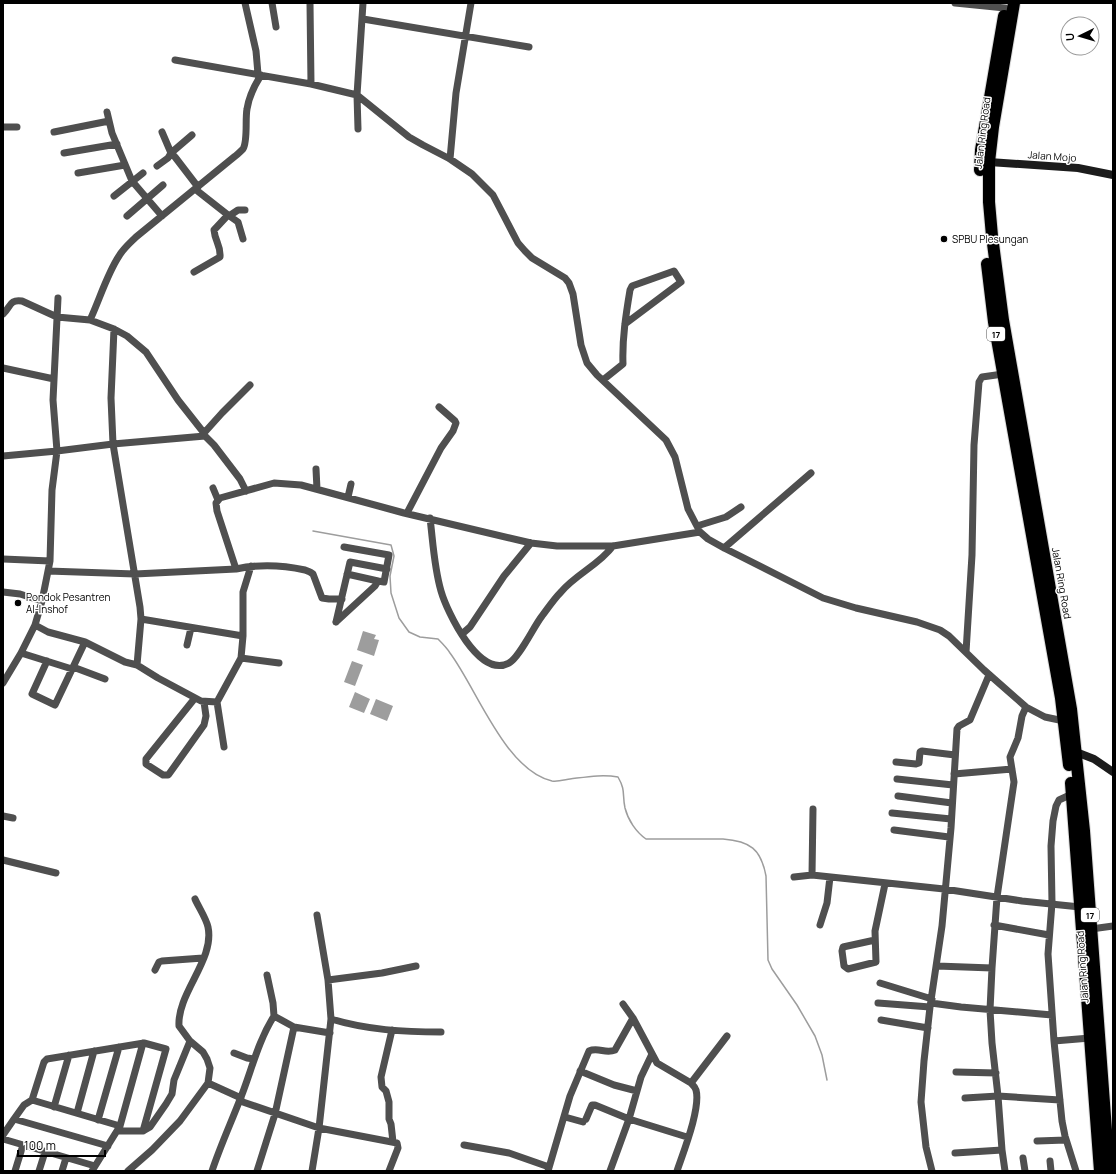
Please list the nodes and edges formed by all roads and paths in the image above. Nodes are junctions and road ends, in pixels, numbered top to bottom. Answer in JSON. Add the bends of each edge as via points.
{"nodes":[{"id":1,"x":245,"y":3,"type":"edge"},
{"id":2,"x":272,"y":3,"type":"edge"},
{"id":3,"x":310,"y":3,"type":"edge"},
{"id":4,"x":363,"y":3,"type":"edge"},
{"id":5,"x":471,"y":3,"type":"edge"},
{"id":6,"x":955,"y":3,"type":"edge"},
{"id":7,"x":1008,"y":5,"type":"edge"},
{"id":8,"x":363,"y":20,"type":"junction"},
{"id":9,"x":276,"y":27,"type":"dead end"},
{"id":10,"x":465,"y":37,"type":"junction"},
{"id":11,"x":529,"y":47,"type":"dead end"},
{"id":12,"x":175,"y":60,"type":"dead end"},
{"id":13,"x":260,"y":74,"type":"junction"},
{"id":14,"x":311,"y":84,"type":"junction"},
{"id":15,"x":358,"y":95,"type":"junction"},
{"id":16,"x":107,"y":112,"type":"dead end"},
{"id":17,"x":109,"y":121,"type":"junction"},
{"id":18,"x":3,"y":127,"type":"edge"},
{"id":19,"x":17,"y":127,"type":"dead end"},
{"id":20,"x":358,"y":129,"type":"dead end"},
{"id":21,"x":54,"y":132,"type":"dead end"},
{"id":22,"x":162,"y":132,"type":"dead end"},
{"id":23,"x":192,"y":135,"type":"dead end"},
{"id":24,"x":116,"y":144,"type":"junction"},
{"id":25,"x":64,"y":153,"type":"dead end"},
{"id":26,"x":171,"y":154,"type":"junction"},
{"id":27,"x":450,"y":159,"type":"junction"},
{"id":28,"x":989,"y":162,"type":"junction"},
{"id":29,"x":125,"y":166,"type":"junction"},
{"id":30,"x":157,"y":166,"type":"dead end"},
{"id":31,"x":78,"y":173,"type":"dead end"},
{"id":32,"x":143,"y":173,"type":"dead end"},
{"id":33,"x":1113,"y":175,"type":"edge"},
{"id":34,"x":132,"y":181,"type":"junction"},
{"id":35,"x":163,"y":185,"type":"dead end"},
{"id":36,"x":196,"y":188,"type":"junction"},
{"id":37,"x":114,"y":196,"type":"dead end"},
{"id":38,"x":147,"y":199,"type":"junction"},
{"id":39,"x":245,"y":210,"type":"dead end"},
{"id":40,"x":127,"y":216,"type":"dead end"},
{"id":41,"x":162,"y":216,"type":"junction"},
{"id":42,"x":228,"y":216,"type":"junction"},
{"id":43,"x":242,"y":239,"type":"dead end"},
{"id":44,"x":194,"y":272,"type":"dead end"},
{"id":45,"x":58,"y":298,"type":"dead end"},
{"id":46,"x":3,"y":314,"type":"edge"},
{"id":47,"x":58,"y":317,"type":"junction"},
{"id":48,"x":90,"y":320,"type":"junction"},
{"id":49,"x":999,"y":321,"type":"junction"},
{"id":50,"x":625,"y":324,"type":"junction"},
{"id":51,"x":114,"y":329,"type":"junction"},
{"id":52,"x":3,"y":368,"type":"edge"},
{"id":53,"x":1003,"y":374,"type":"junction"},
{"id":54,"x":54,"y":379,"type":"junction"},
{"id":55,"x":603,"y":380,"type":"junction"},
{"id":56,"x":250,"y":385,"type":"dead end"},
{"id":57,"x":439,"y":408,"type":"dead end"},
{"id":58,"x":205,"y":435,"type":"junction"},
{"id":59,"x":112,"y":444,"type":"junction"},
{"id":60,"x":57,"y":452,"type":"junction"},
{"id":61,"x":3,"y":456,"type":"edge"},
{"id":62,"x":316,"y":469,"type":"dead end"},
{"id":63,"x":811,"y":473,"type":"dead end"},
{"id":64,"x":351,"y":484,"type":"dead end"},
{"id":65,"x":213,"y":488,"type":"dead end"},
{"id":66,"x":317,"y":489,"type":"junction"},
{"id":67,"x":246,"y":491,"type":"junction"},
{"id":68,"x":348,"y":497,"type":"junction"},
{"id":69,"x":218,"y":500,"type":"junction"},
{"id":70,"x":741,"y":507,"type":"dead end"},
{"id":71,"x":406,"y":513,"type":"junction"},
{"id":72,"x":430,"y":518,"type":"junction"},
{"id":73,"x":698,"y":529,"type":"junction"},
{"id":74,"x":531,"y":543,"type":"junction"},
{"id":75,"x":614,"y":546,"type":"junction"},
{"id":76,"x":344,"y":547,"type":"dead end"},
{"id":77,"x":724,"y":548,"type":"junction"},
{"id":78,"x":3,"y":559,"type":"edge"},
{"id":79,"x":50,"y":562,"type":"junction"},
{"id":80,"x":251,"y":566,"type":"junction"},
{"id":81,"x":236,"y":569,"type":"junction"},
{"id":82,"x":387,"y":569,"type":"junction"},
{"id":83,"x":48,"y":571,"type":"junction"},
{"id":84,"x":135,"y":574,"type":"junction"},
{"id":85,"x":347,"y":574,"type":"junction"},
{"id":86,"x":378,"y":580,"type":"junction"},
{"id":87,"x":3,"y":592,"type":"edge"},
{"id":88,"x":342,"y":599,"type":"junction"},
{"id":89,"x":42,"y":601,"type":"junction"},
{"id":90,"x":141,"y":619,"type":"junction"},
{"id":91,"x":35,"y":625,"type":"junction"},
{"id":92,"x":191,"y":628,"type":"junction"},
{"id":93,"x":462,"y":634,"type":"junction"},
{"id":94,"x":243,"y":636,"type":"junction"},
{"id":95,"x":85,"y":642,"type":"junction"},
{"id":96,"x":186,"y":645,"type":"dead end"},
{"id":97,"x":966,"y":652,"type":"junction"},
{"id":98,"x":21,"y":653,"type":"junction"},
{"id":99,"x":241,"y":658,"type":"junction"},
{"id":100,"x":47,"y":662,"type":"junction"},
{"id":101,"x":279,"y":664,"type":"dead end"},
{"id":102,"x":137,"y":665,"type":"junction"},
{"id":103,"x":73,"y":668,"type":"junction"},
{"id":104,"x":989,"y":675,"type":"junction"},
{"id":105,"x":105,"y":679,"type":"dead end"},
{"id":106,"x":3,"y":683,"type":"edge"},
{"id":107,"x":195,"y":698,"type":"junction"},
{"id":108,"x":204,"y":702,"type":"junction"},
{"id":109,"x":217,"y":702,"type":"junction"},
{"id":110,"x":1026,"y":707,"type":"junction"},
{"id":111,"x":1064,"y":721,"type":"junction"},
{"id":112,"x":224,"y":747,"type":"dead end"},
{"id":113,"x":1076,"y":752,"type":"junction"},
{"id":114,"x":956,"y":755,"type":"junction"},
{"id":115,"x":896,"y":762,"type":"dead end"},
{"id":116,"x":1012,"y":769,"type":"junction"},
{"id":117,"x":1113,"y":772,"type":"edge"},
{"id":118,"x":954,"y":774,"type":"junction"},
{"id":119,"x":898,"y":779,"type":"dead end"},
{"id":120,"x":953,"y":785,"type":"junction"},
{"id":121,"x":1072,"y":794,"type":"junction"},
{"id":122,"x":898,"y":796,"type":"dead end"},
{"id":123,"x":952,"y":803,"type":"junction"},
{"id":124,"x":813,"y":809,"type":"dead end"},
{"id":125,"x":892,"y":813,"type":"dead end"},
{"id":126,"x":3,"y":816,"type":"edge"},
{"id":127,"x":13,"y":818,"type":"dead end"},
{"id":128,"x":951,"y":818,"type":"junction"},
{"id":129,"x":894,"y":830,"type":"dead end"},
{"id":130,"x":949,"y":837,"type":"junction"},
{"id":131,"x":3,"y":860,"type":"edge"},
{"id":132,"x":56,"y":873,"type":"dead end"},
{"id":133,"x":812,"y":875,"type":"junction"},
{"id":134,"x":794,"y":877,"type":"dead end"},
{"id":135,"x":830,"y":877,"type":"junction"},
{"id":136,"x":885,"y":884,"type":"junction"},
{"id":137,"x":944,"y":889,"type":"junction"},
{"id":138,"x":997,"y":897,"type":"junction"},
{"id":139,"x":195,"y":899,"type":"dead end"},
{"id":140,"x":1055,"y":904,"type":"junction"},
{"id":141,"x":1077,"y":906,"type":"junction"},
{"id":142,"x":317,"y":915,"type":"dead end"},
{"id":143,"x":820,"y":925,"type":"dead end"},
{"id":144,"x":994,"y":925,"type":"junction"},
{"id":145,"x":1113,"y":926,"type":"edge"},
{"id":146,"x":1091,"y":929,"type":"junction"},
{"id":147,"x":1049,"y":935,"type":"junction"},
{"id":148,"x":875,"y":940,"type":"junction"},
{"id":149,"x":203,"y":958,"type":"junction"},
{"id":150,"x":416,"y":966,"type":"dead end"},
{"id":151,"x":937,"y":966,"type":"junction"},
{"id":152,"x":992,"y":968,"type":"junction"},
{"id":153,"x":155,"y":970,"type":"dead end"},
{"id":154,"x":267,"y":975,"type":"dead end"},
{"id":155,"x":328,"y":980,"type":"junction"},
{"id":156,"x":880,"y":983,"type":"dead end"},
{"id":157,"x":878,"y":1003,"type":"dead end"},
{"id":158,"x":931,"y":1003,"type":"junction"},
{"id":159,"x":623,"y":1004,"type":"dead end"},
{"id":160,"x":990,"y":1010,"type":"junction"},
{"id":161,"x":1052,"y":1015,"type":"junction"},
{"id":162,"x":274,"y":1016,"type":"junction"},
{"id":163,"x":633,"y":1018,"type":"junction"},
{"id":164,"x":332,"y":1019,"type":"junction"},
{"id":165,"x":881,"y":1020,"type":"dead end"},
{"id":166,"x":294,"y":1027,"type":"junction"},
{"id":167,"x":928,"y":1028,"type":"junction"},
{"id":168,"x":392,"y":1030,"type":"junction"},
{"id":169,"x":441,"y":1032,"type":"dead end"},
{"id":170,"x":330,"y":1033,"type":"junction"},
{"id":171,"x":727,"y":1036,"type":"dead end"},
{"id":172,"x":1090,"y":1038,"type":"junction"},
{"id":173,"x":190,"y":1041,"type":"junction"},
{"id":174,"x":1054,"y":1041,"type":"junction"},
{"id":175,"x":143,"y":1043,"type":"junction"},
{"id":176,"x":119,"y":1047,"type":"junction"},
{"id":177,"x":94,"y":1051,"type":"junction"},
{"id":178,"x":234,"y":1053,"type":"dead end"},
{"id":179,"x":652,"y":1054,"type":"junction"},
{"id":180,"x":69,"y":1055,"type":"junction"},
{"id":181,"x":254,"y":1059,"type":"junction"},
{"id":182,"x":580,"y":1071,"type":"junction"},
{"id":183,"x":956,"y":1072,"type":"dead end"},
{"id":184,"x":996,"y":1073,"type":"junction"},
{"id":185,"x":208,"y":1083,"type":"junction"},
{"id":186,"x":691,"y":1083,"type":"junction"},
{"id":187,"x":637,"y":1091,"type":"junction"},
{"id":188,"x":998,"y":1096,"type":"junction"},
{"id":189,"x":965,"y":1098,"type":"dead end"},
{"id":190,"x":32,"y":1100,"type":"junction"},
{"id":191,"x":240,"y":1100,"type":"junction"},
{"id":192,"x":1060,"y":1100,"type":"junction"},
{"id":193,"x":1099,"y":1100,"type":"junction"},
{"id":194,"x":54,"y":1107,"type":"junction"},
{"id":195,"x":77,"y":1113,"type":"junction"},
{"id":196,"x":275,"y":1114,"type":"junction"},
{"id":197,"x":565,"y":1116,"type":"junction"},
{"id":198,"x":14,"y":1119,"type":"junction"},
{"id":199,"x":629,"y":1119,"type":"junction"},
{"id":200,"x":98,"y":1120,"type":"junction"},
{"id":201,"x":118,"y":1128,"type":"junction"},
{"id":202,"x":319,"y":1128,"type":"junction"},
{"id":203,"x":142,"y":1131,"type":"junction"},
{"id":204,"x":3,"y":1135,"type":"edge"},
{"id":205,"x":687,"y":1138,"type":"junction"},
{"id":206,"x":3,"y":1139,"type":"edge"},
{"id":207,"x":1066,"y":1140,"type":"junction"},
{"id":208,"x":1037,"y":1141,"type":"dead end"},
{"id":209,"x":393,"y":1142,"type":"junction"},
{"id":210,"x":22,"y":1145,"type":"junction"},
{"id":211,"x":464,"y":1145,"type":"dead end"},
{"id":212,"x":108,"y":1146,"type":"junction"},
{"id":213,"x":1002,"y":1150,"type":"junction"},
{"id":214,"x":45,"y":1152,"type":"junction"},
{"id":215,"x":955,"y":1153,"type":"dead end"},
{"id":216,"x":66,"y":1158,"type":"junction"},
{"id":217,"x":1023,"y":1158,"type":"dead end"},
{"id":218,"x":1050,"y":1161,"type":"dead end"},
{"id":219,"x":93,"y":1169,"type":"edge"},
{"id":220,"x":549,"y":1169,"type":"edge"},
{"id":221,"x":15,"y":1171,"type":"edge"},
{"id":222,"x":39,"y":1171,"type":"edge"},
{"id":223,"x":62,"y":1171,"type":"edge"},
{"id":224,"x":128,"y":1171,"type":"edge"},
{"id":225,"x":212,"y":1171,"type":"edge"},
{"id":226,"x":257,"y":1171,"type":"edge"},
{"id":227,"x":312,"y":1171,"type":"edge"},
{"id":228,"x":389,"y":1171,"type":"edge"},
{"id":229,"x":610,"y":1171,"type":"edge"},
{"id":230,"x":677,"y":1171,"type":"edge"},
{"id":231,"x":932,"y":1171,"type":"edge"},
{"id":232,"x":1005,"y":1171,"type":"edge"},
{"id":233,"x":1024,"y":1171,"type":"edge"},
{"id":234,"x":1051,"y":1171,"type":"edge"},
{"id":235,"x":1076,"y":1171,"type":"edge"},
{"id":236,"x":1100,"y":1171,"type":"edge"},
{"id":237,"x":1109,"y":1171,"type":"edge"}],
"edges":[{"from":1,"to":13,"type":"street"},
{"from":2,"to":9,"type":"street"},
{"from":3,"to":14,"type":"street"},
{"from":4,"to":8,"type":"street"},
{"from":5,"to":10,"type":"street"},
{"from":6,"to":7,"type":"street"},
{"from":7,"to":28,"type":"highway","name":"Jalan Ring Road","number":"17"},
{"from":7,"to":49,"type":"highway","name":"Jalan Ring Road","number":"17","via":[[980,166],[983,232]]},
{"from":8,"to":10,"type":"street"},
{"from":8,"to":15,"type":"street"},
{"from":10,"to":11,"type":"street"},
{"from":10,"to":27,"type":"street","via":[[456,93]]},
{"from":12,"to":13,"type":"street"},
{"from":13,"to":14,"type":"street"},
{"from":13,"to":36,"type":"street","via":[[249,98],[243,148]]},
{"from":14,"to":15,"type":"street"},
{"from":15,"to":20,"type":"street"},
{"from":15,"to":27,"type":"street","via":[[409,137]]},
{"from":16,"to":17,"type":"street"},
{"from":17,"to":21,"type":"street"},
{"from":17,"to":24,"type":"street"},
{"from":18,"to":19,"type":"street"},
{"from":22,"to":26,"type":"street"},
{"from":23,"to":26,"type":"street"},
{"from":24,"to":25,"type":"street"},
{"from":24,"to":29,"type":"street"},
{"from":26,"to":30,"type":"street"},
{"from":26,"to":36,"type":"street"},
{"from":27,"to":55,"type":"street","via":[[472,174],[494,195],[518,243],[525,251],[569,283],[584,356],[590,368]]},
{"from":28,"to":33,"type":"street","name":"Jalan Mojo","via":[[1074,167]]},
{"from":28,"to":49,"type":"highway","name":"Jalan Ring Road","number":"17","via":[[989,202]]},
{"from":29,"to":31,"type":"street"},
{"from":29,"to":34,"type":"street"},
{"from":32,"to":34,"type":"street"},
{"from":34,"to":37,"type":"street"},
{"from":34,"to":38,"type":"street"},
{"from":35,"to":38,"type":"street"},
{"from":36,"to":41,"type":"street"},
{"from":36,"to":42,"type":"street"},
{"from":38,"to":40,"type":"street"},
{"from":38,"to":41,"type":"street"},
{"from":39,"to":42,"type":"street","via":[[238,210]]},
{"from":41,"to":48,"type":"street","via":[[131,242],[119,256]]},
{"from":42,"to":43,"type":"street","via":[[238,222]]},
{"from":42,"to":44,"type":"street","via":[[214,230],[220,257]]},
{"from":45,"to":47,"type":"street"},
{"from":46,"to":47,"type":"street","via":[[12,302],[18,301]]},
{"from":47,"to":48,"type":"street"},
{"from":47,"to":54,"type":"street"},
{"from":48,"to":51,"type":"street"},
{"from":49,"to":53,"type":"highway","name":"Jalan Ring Road","number":"17"},
{"from":49,"to":113,"type":"highway","name":"Jalan Ring Road","number":"17","via":[[1072,709]]},
{"from":50,"to":50,"type":"street","via":[[632,286],[674,271],[681,282]]},
{"from":50,"to":55,"type":"street","via":[[623,364]]},
{"from":51,"to":58,"type":"street","via":[[146,352]]},
{"from":51,"to":59,"type":"street"},
{"from":52,"to":54,"type":"street"},
{"from":53,"to":97,"type":"street","via":[[982,377],[979,382]]},
{"from":53,"to":111,"type":"highway","name":"Jalan Ring Road","number":"17"},
{"from":54,"to":60,"type":"street"},
{"from":55,"to":73,"type":"street","via":[[666,440],[675,457],[688,509]]},
{"from":56,"to":58,"type":"street","via":[[222,413]]},
{"from":57,"to":71,"type":"street","via":[[456,424]]},
{"from":58,"to":59,"type":"street"},
{"from":58,"to":67,"type":"street","via":[[233,468]]},
{"from":59,"to":60,"type":"street"},
{"from":59,"to":84,"type":"street"},
{"from":60,"to":61,"type":"street"},
{"from":60,"to":79,"type":"street","via":[[52,490]]},
{"from":62,"to":66,"type":"street"},
{"from":63,"to":77,"type":"street"},
{"from":64,"to":68,"type":"street"},
{"from":65,"to":69,"type":"street"},
{"from":66,"to":67,"type":"street","via":[[274,483]]},
{"from":66,"to":68,"type":"street"},
{"from":67,"to":69,"type":"street"},
{"from":68,"to":71,"type":"street"},
{"from":69,"to":81,"type":"street","via":[[217,511]]},
{"from":70,"to":73,"type":"street","via":[[726,517]]},
{"from":71,"to":72,"type":"street"},
{"from":72,"to":74,"type":"street"},
{"from":72,"to":93,"type":"street","via":[[441,591]]},
{"from":73,"to":75,"type":"street"},
{"from":73,"to":77,"type":"street"},
{"from":74,"to":75,"type":"street","via":[[557,546]]},
{"from":74,"to":93,"type":"street","via":[[504,576],[470,627]]},
{"from":75,"to":93,"type":"street","via":[[561,592],[509,663],[492,665],[474,651]]},
{"from":76,"to":82,"type":"street","via":[[389,555]]},
{"from":77,"to":97,"type":"street","via":[[823,598],[940,630]]},
{"from":78,"to":79,"type":"street"},
{"from":79,"to":83,"type":"street"},
{"from":80,"to":81,"type":"street"},
{"from":80,"to":88,"type":"street","via":[[270,565],[310,572],[322,598]]},
{"from":80,"to":94,"type":"street","via":[[243,592]]},
{"from":81,"to":84,"type":"street"},
{"from":82,"to":85,"type":"street","via":[[350,562]]},
{"from":82,"to":86,"type":"street","via":[[384,582]]},
{"from":83,"to":84,"type":"street"},
{"from":83,"to":89,"type":"street"},
{"from":84,"to":90,"type":"street"},
{"from":85,"to":86,"type":"street"},
{"from":85,"to":88,"type":"street"},
{"from":86,"to":88,"type":"street","via":[[375,586],[336,622]]},
{"from":87,"to":89,"type":"street"},
{"from":89,"to":91,"type":"street"},
{"from":90,"to":92,"type":"street"},
{"from":90,"to":102,"type":"street"},
{"from":91,"to":95,"type":"street","via":[[48,632]]},
{"from":91,"to":98,"type":"street"},
{"from":92,"to":94,"type":"street"},
{"from":92,"to":96,"type":"street"},
{"from":94,"to":99,"type":"street"},
{"from":95,"to":102,"type":"street","via":[[125,662]]},
{"from":95,"to":103,"type":"street"},
{"from":97,"to":104,"type":"street"},
{"from":98,"to":100,"type":"street"},
{"from":98,"to":106,"type":"street"},
{"from":99,"to":101,"type":"street"},
{"from":99,"to":109,"type":"street"},
{"from":100,"to":103,"type":"street"},
{"from":100,"to":103,"type":"street","via":[[32,694],[53,705],[56,704]]},
{"from":102,"to":107,"type":"street"},
{"from":103,"to":105,"type":"street"},
{"from":104,"to":110,"type":"street"},
{"from":104,"to":114,"type":"street","via":[[970,720],[957,729]]},
{"from":107,"to":108,"type":"street"},
{"from":107,"to":108,"type":"street","via":[[146,760],[146,764],[163,775],[168,776],[204,725]]},
{"from":108,"to":109,"type":"street"},
{"from":109,"to":112,"type":"street"},
{"from":110,"to":111,"type":"street","via":[[1045,717]]},
{"from":110,"to":116,"type":"street","via":[[1018,738],[1010,756]]},
{"from":111,"to":121,"type":"highway","name":"Jalan Ring Road","number":"17"},
{"from":113,"to":117,"type":"street","via":[[1094,759]]},
{"from":113,"to":146,"type":"highway","name":"Jalan Ring Road","number":"17"},
{"from":114,"to":115,"type":"street","via":[[922,751],[916,764]]},
{"from":114,"to":118,"type":"street"},
{"from":116,"to":118,"type":"street"},
{"from":116,"to":138,"type":"street","via":[[1013,792]]},
{"from":118,"to":120,"type":"street"},
{"from":119,"to":120,"type":"street"},
{"from":120,"to":123,"type":"street"},
{"from":121,"to":140,"type":"street","via":[[1059,800],[1054,812],[1051,846]]},
{"from":121,"to":141,"type":"highway","name":"Jalan Ring Road","number":"17"},
{"from":122,"to":123,"type":"street"},
{"from":123,"to":128,"type":"street"},
{"from":124,"to":133,"type":"street"},
{"from":125,"to":128,"type":"street"},
{"from":126,"to":127,"type":"street"},
{"from":128,"to":130,"type":"street"},
{"from":129,"to":130,"type":"street"},
{"from":130,"to":137,"type":"street"},
{"from":131,"to":132,"type":"street"},
{"from":133,"to":134,"type":"street"},
{"from":133,"to":135,"type":"street"},
{"from":135,"to":136,"type":"street"},
{"from":135,"to":143,"type":"street","via":[[827,903]]},
{"from":136,"to":137,"type":"street"},
{"from":136,"to":148,"type":"street"},
{"from":137,"to":138,"type":"street"},
{"from":137,"to":151,"type":"street"},
{"from":138,"to":140,"type":"street"},
{"from":138,"to":144,"type":"street"},
{"from":139,"to":149,"type":"street","via":[[208,927],[208,944]]},
{"from":140,"to":141,"type":"street"},
{"from":140,"to":147,"type":"street"},
{"from":141,"to":172,"type":"highway","name":"Jalan Ring Road","number":"17"},
{"from":142,"to":155,"type":"street"},
{"from":144,"to":147,"type":"street"},
{"from":144,"to":152,"type":"street"},
{"from":145,"to":146,"type":"street"},
{"from":146,"to":193,"type":"highway","name":"Jalan Ring Road","number":"17"},
{"from":147,"to":161,"type":"street","via":[[1048,967]]},
{"from":148,"to":148,"type":"street","via":[[843,947],[844,966],[848,968],[875,963]]},
{"from":149,"to":153,"type":"street","via":[[162,961]]},
{"from":149,"to":173,"type":"street","via":[[184,1001],[179,1023]]},
{"from":150,"to":155,"type":"street"},
{"from":151,"to":152,"type":"street"},
{"from":151,"to":158,"type":"street"},
{"from":152,"to":160,"type":"street"},
{"from":154,"to":162,"type":"street"},
{"from":155,"to":164,"type":"street"},
{"from":156,"to":158,"type":"street"},
{"from":157,"to":158,"type":"street"},
{"from":158,"to":160,"type":"street"},
{"from":158,"to":167,"type":"street"},
{"from":159,"to":163,"type":"street"},
{"from":160,"to":161,"type":"street"},
{"from":160,"to":184,"type":"street"},
{"from":161,"to":174,"type":"street"},
{"from":162,"to":166,"type":"street"},
{"from":162,"to":181,"type":"street","via":[[268,1024]]},
{"from":163,"to":179,"type":"street"},
{"from":163,"to":182,"type":"street","via":[[615,1050],[589,1051]]},
{"from":164,"to":168,"type":"street","via":[[347,1024]]},
{"from":164,"to":170,"type":"street"},
{"from":165,"to":167,"type":"street"},
{"from":166,"to":170,"type":"street"},
{"from":166,"to":196,"type":"street"},
{"from":167,"to":231,"type":"street","via":[[921,1102],[926,1147]]},
{"from":168,"to":169,"type":"street"},
{"from":168,"to":209,"type":"street","via":[[381,1077],[382,1087],[389,1102]]},
{"from":170,"to":202,"type":"street"},
{"from":171,"to":186,"type":"street"},
{"from":172,"to":174,"type":"street"},
{"from":172,"to":193,"type":"highway","name":"Jalan Ring Road","number":"17"},
{"from":173,"to":185,"type":"street","via":[[207,1059],[210,1068]]},
{"from":173,"to":203,"type":"street","via":[[173,1083],[172,1094],[150,1127]]},
{"from":174,"to":192,"type":"street"},
{"from":175,"to":176,"type":"street"},
{"from":175,"to":201,"type":"street"},
{"from":175,"to":203,"type":"street","via":[[166,1049]]},
{"from":176,"to":177,"type":"street"},
{"from":176,"to":200,"type":"street"},
{"from":177,"to":180,"type":"street"},
{"from":177,"to":195,"type":"street"},
{"from":178,"to":181,"type":"street"},
{"from":179,"to":186,"type":"street","via":[[657,1063]]},
{"from":179,"to":187,"type":"street"},
{"from":180,"to":190,"type":"street","via":[[45,1060]]},
{"from":180,"to":194,"type":"street"},
{"from":181,"to":191,"type":"street"},
{"from":182,"to":187,"type":"street"},
{"from":182,"to":197,"type":"street"},
{"from":183,"to":184,"type":"street"},
{"from":184,"to":188,"type":"street"},
{"from":185,"to":191,"type":"street"},
{"from":185,"to":224,"type":"street","via":[[180,1122]]},
{"from":186,"to":205,"type":"street","via":[[697,1092]]},
{"from":187,"to":199,"type":"street"},
{"from":188,"to":189,"type":"street"},
{"from":188,"to":192,"type":"street"},
{"from":188,"to":213,"type":"street"},
{"from":190,"to":194,"type":"street"},
{"from":190,"to":198,"type":"street","via":[[26,1103]]},
{"from":191,"to":196,"type":"street"},
{"from":191,"to":225,"type":"street"},
{"from":192,"to":207,"type":"street"},
{"from":193,"to":236,"type":"highway","name":"Jalan Ring Road","number":"17"},
{"from":193,"to":237,"type":"highway","name":"Jalan Ring Road","number":"17"},
{"from":194,"to":195,"type":"street"},
{"from":195,"to":200,"type":"street"},
{"from":196,"to":202,"type":"street"},
{"from":196,"to":226,"type":"street"},
{"from":197,"to":199,"type":"street","via":[[585,1120],[592,1105],[595,1104]]},
{"from":197,"to":220,"type":"street"},
{"from":198,"to":204,"type":"street"},
{"from":198,"to":212,"type":"street"},
{"from":199,"to":205,"type":"street"},
{"from":199,"to":229,"type":"street"},
{"from":200,"to":201,"type":"street"},
{"from":201,"to":203,"type":"street"},
{"from":201,"to":212,"type":"street"},
{"from":202,"to":209,"type":"street"},
{"from":202,"to":227,"type":"street"},
{"from":205,"to":230,"type":"street"},
{"from":206,"to":210,"type":"street"},
{"from":207,"to":208,"type":"street"},
{"from":207,"to":235,"type":"street"},
{"from":209,"to":228,"type":"street","via":[[397,1143],[398,1148]]},
{"from":210,"to":214,"type":"street"},
{"from":210,"to":221,"type":"street"},
{"from":211,"to":220,"type":"street","via":[[509,1153]]},
{"from":212,"to":219,"type":"street"},
{"from":213,"to":215,"type":"street"},
{"from":213,"to":232,"type":"street"},
{"from":214,"to":216,"type":"street"},
{"from":214,"to":222,"type":"street"},
{"from":216,"to":219,"type":"street"},
{"from":216,"to":223,"type":"street"},
{"from":217,"to":233,"type":"street"},
{"from":218,"to":234,"type":"street"}]}
